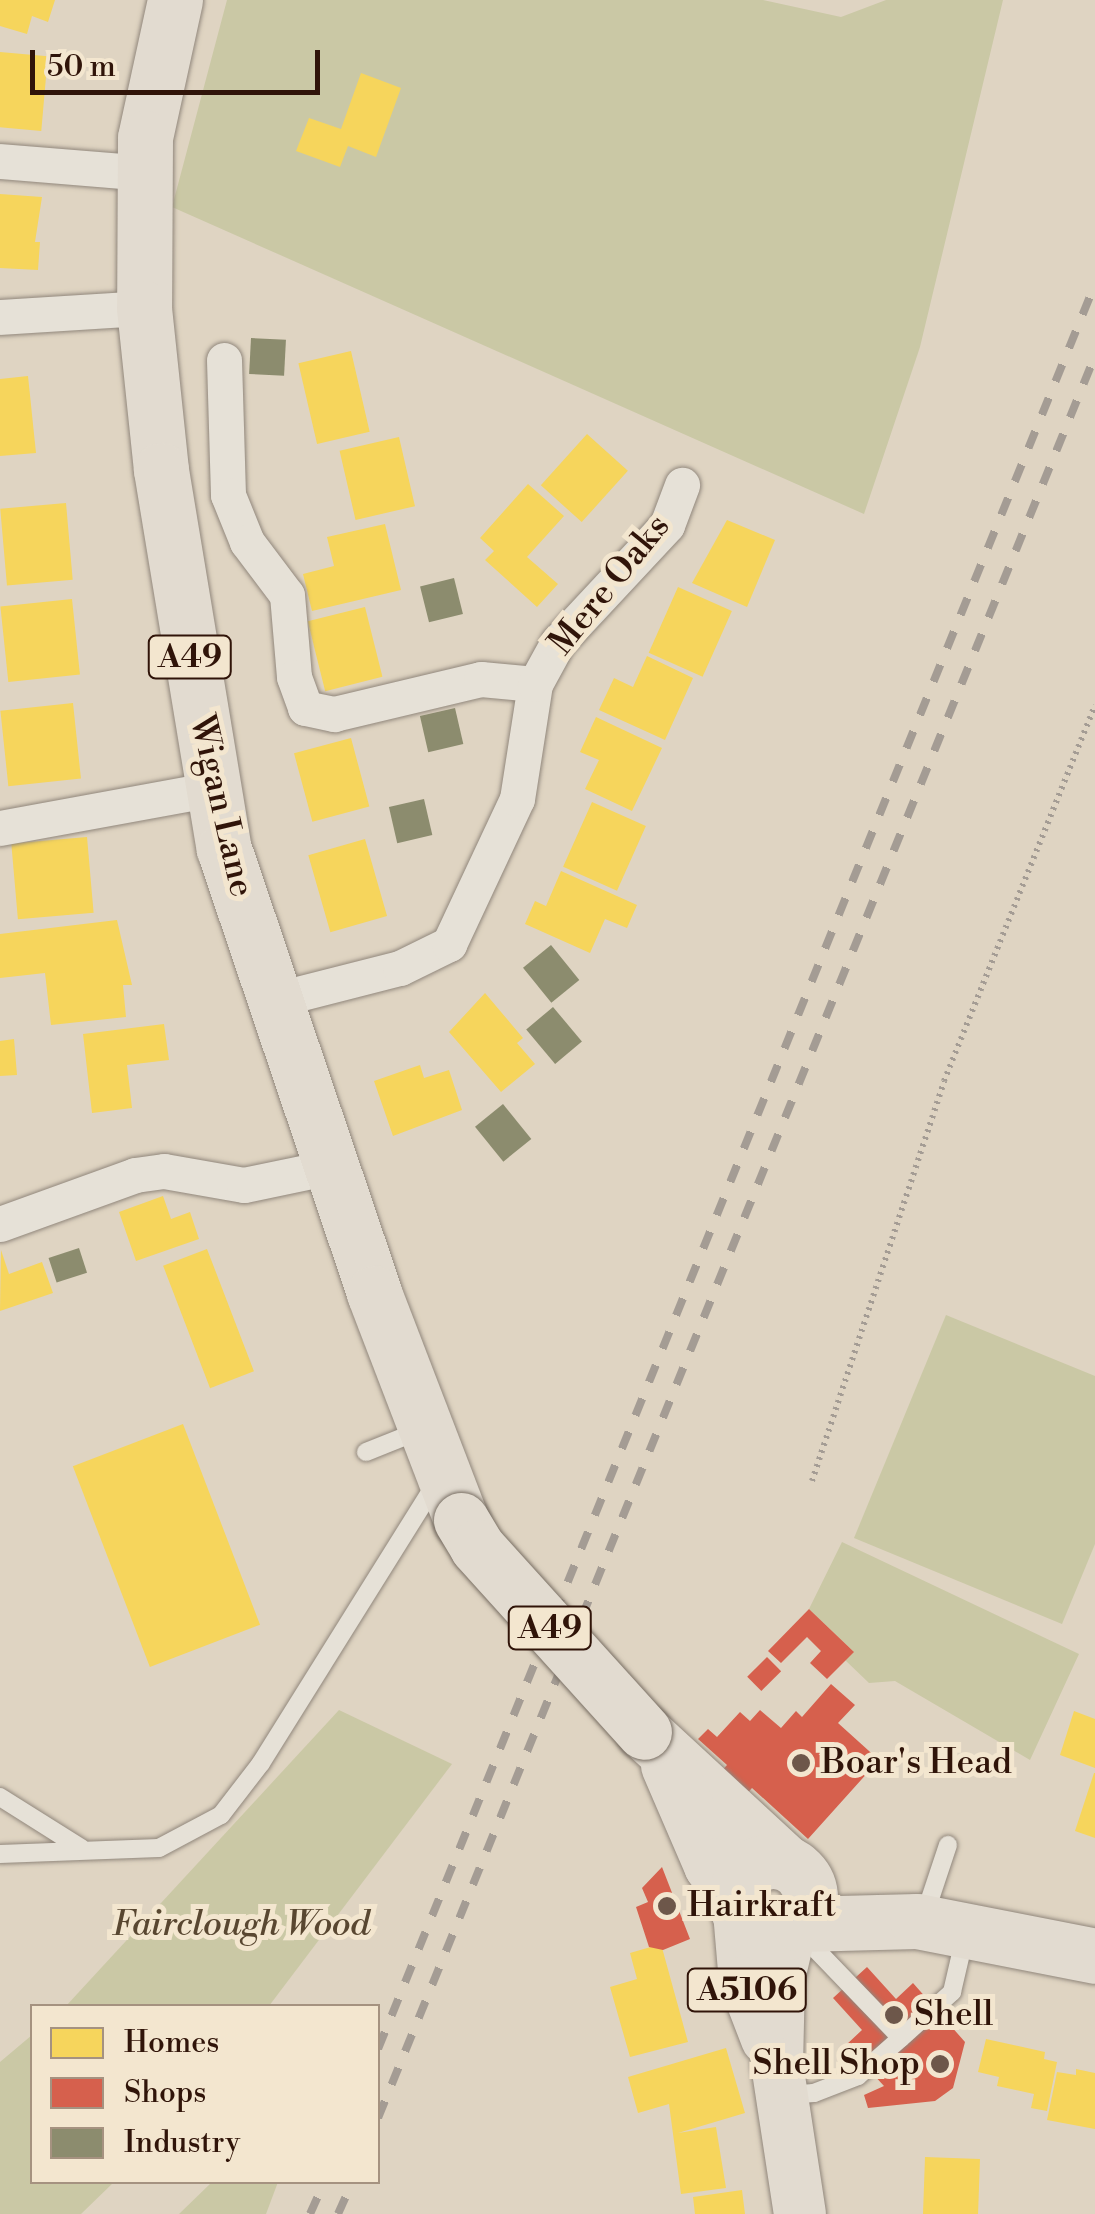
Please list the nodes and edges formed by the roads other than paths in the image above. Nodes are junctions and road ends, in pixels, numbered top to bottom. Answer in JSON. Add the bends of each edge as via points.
{"nodes":[{"id":1,"x":175,"y":0,"type":"edge"},
{"id":2,"x":0,"y":162,"type":"edge"},
{"id":3,"x":145,"y":173,"type":"junction"},
{"id":4,"x":144,"y":308,"type":"junction"},
{"id":5,"x":0,"y":317,"type":"edge"},
{"id":6,"x":224,"y":360,"type":"dead end"},
{"id":7,"x":682,"y":485,"type":"dead end"},
{"id":8,"x":535,"y":684,"type":"junction"},
{"id":9,"x":213,"y":789,"type":"junction"},
{"id":10,"x":0,"y":828,"type":"edge"},
{"id":11,"x":274,"y":1000,"type":"junction"},
{"id":12,"x":331,"y":1167,"type":"junction"},
{"id":13,"x":0,"y":1224,"type":"edge"},
{"id":14,"x":366,"y":1452,"type":"dead end"},
{"id":15,"x":442,"y":1474,"type":"junction"},
{"id":16,"x":653,"y":1743,"type":"junction"},
{"id":17,"x":0,"y":1797,"type":"edge"},
{"id":18,"x":948,"y":1845,"type":"dead end"},
{"id":19,"x":81,"y":1848,"type":"junction"},
{"id":20,"x":0,"y":1854,"type":"edge"},
{"id":21,"x":792,"y":1866,"type":"junction"},
{"id":22,"x":738,"y":1906,"type":"junction"},
{"id":23,"x":935,"y":1925,"type":"junction"},
{"id":24,"x":795,"y":1928,"type":"junction"},
{"id":25,"x":1095,"y":1956,"type":"edge"},
{"id":26,"x":901,"y":2038,"type":"junction"},
{"id":27,"x":780,"y":2079,"type":"junction"},
{"id":28,"x":800,"y":2214,"type":"edge"}],
"edges":[{"from":1,"to":3,"type":"highway","name":"Wigan Lane","number":"A49","via":[[152,99]]},
{"from":2,"to":3,"type":"street"},
{"from":3,"to":4,"type":"highway","name":"Wigan Lane","number":"A49"},
{"from":4,"to":5,"type":"street"},
{"from":4,"to":9,"type":"highway","name":"Wigan Lane","number":"A49","via":[[158,447]]},
{"from":6,"to":8,"type":"street","name":"Mere Oaks","via":[[228,495],[248,542],[287,596],[294,677],[305,708],[334,714],[481,679]]},
{"from":7,"to":8,"type":"street","name":"Mere Oaks","via":[[667,525],[558,642]]},
{"from":8,"to":11,"type":"street","name":"Mere Oaks","via":[[517,799],[450,944],[400,968]]},
{"from":9,"to":10,"type":"street"},
{"from":9,"to":11,"type":"highway","name":"Wigan Lane","number":"A49","via":[[224,849]]},
{"from":11,"to":12,"type":"highway","name":"Wigan Lane","number":"A49"},
{"from":12,"to":13,"type":"street","via":[[244,1185],[135,1174]]},
{"from":12,"to":15,"type":"highway","name":"Wigan Lane","number":"A49"},
{"from":14,"to":15,"type":"lane"},
{"from":15,"to":16,"type":"highway","number":"A49","bridge":true,"via":[[476,1546]]},
{"from":15,"to":19,"type":"lane","via":[[221,1815],[158,1848]]},
{"from":16,"to":21,"type":"highway","number":"A49"},
{"from":16,"to":22,"type":"highway","number":"A49"},
{"from":17,"to":19,"type":"lane"},
{"from":18,"to":23,"type":"lane","via":[[929,1886]]},
{"from":19,"to":20,"type":"lane"},
{"from":21,"to":22,"type":"highway","via":[[752,1868]]},
{"from":21,"to":23,"type":"highway","number":"A49"},
{"from":21,"to":24,"type":"highway","via":[[810,1902]]},
{"from":22,"to":24,"type":"highway","number":"A49","via":[[766,1934]]},
{"from":22,"to":27,"type":"main road","number":"A5106","via":[[747,1991]]},
{"from":23,"to":24,"type":"highway","number":"A49"},
{"from":23,"to":25,"type":"highway","number":"A49"},
{"from":23,"to":26,"type":"lane","via":[[952,1992]]},
{"from":24,"to":26,"type":"lane"},
{"from":24,"to":27,"type":"main road","number":"A5106","via":[[779,1978]]},
{"from":26,"to":27,"type":"lane","via":[[858,2076],[814,2093]]},
{"from":27,"to":28,"type":"main road","number":"A5106"}]}
